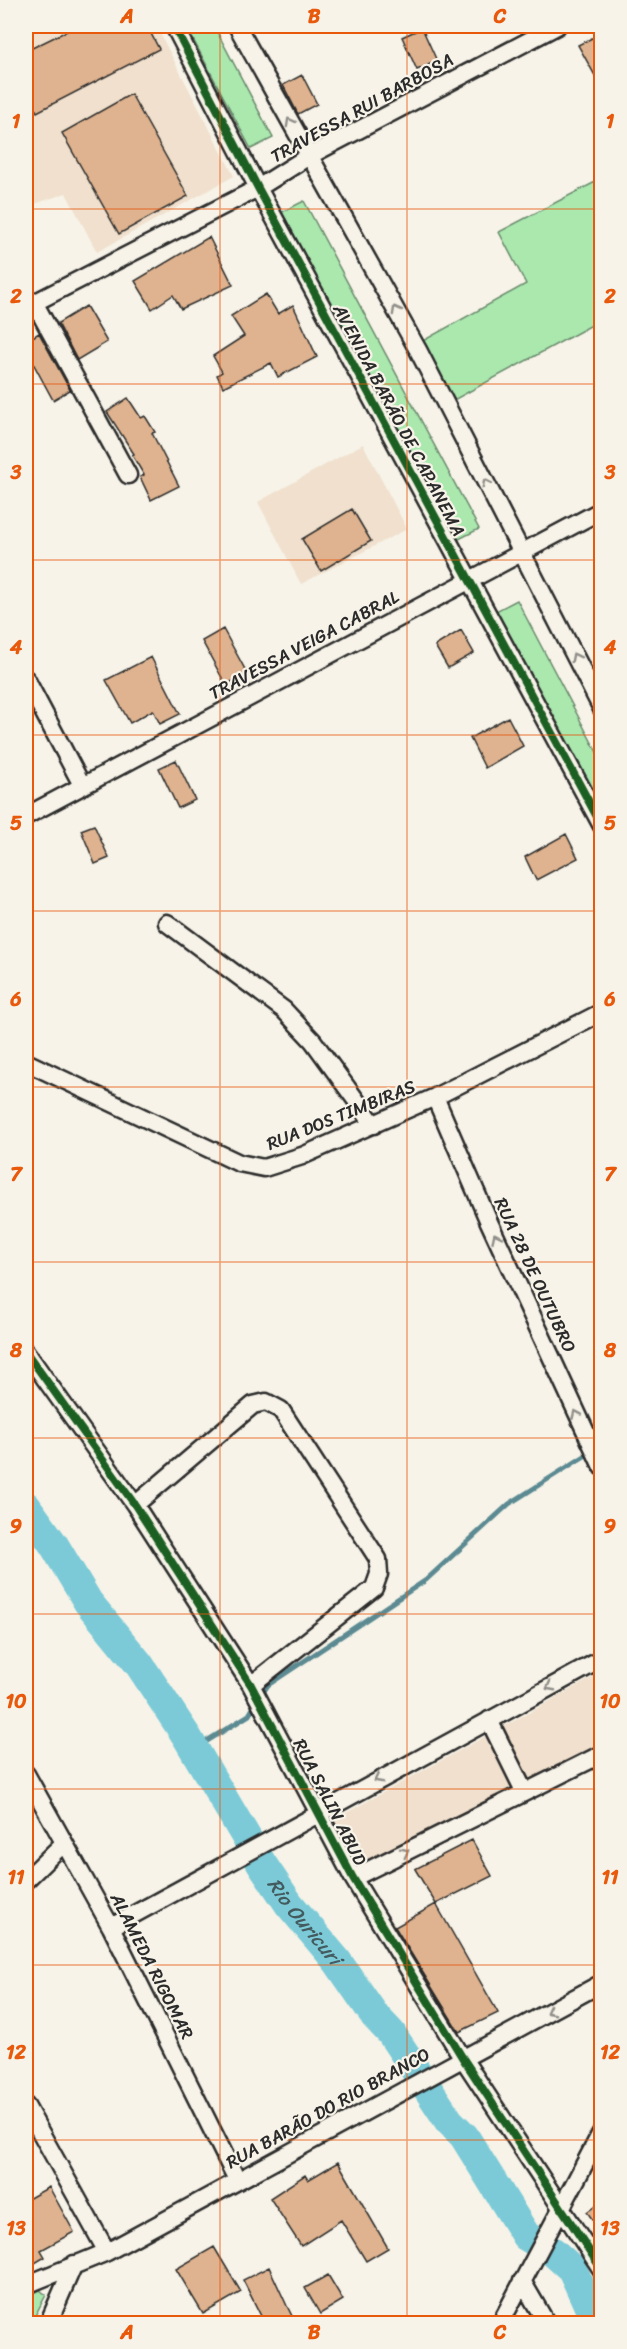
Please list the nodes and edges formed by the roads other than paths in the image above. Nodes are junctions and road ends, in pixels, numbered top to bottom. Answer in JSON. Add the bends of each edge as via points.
{"nodes":[{"id":1,"x":174,"y":26,"type":"edge"},
{"id":2,"x":237,"y":26,"type":"edge"},
{"id":3,"x":557,"y":26,"type":"edge"},
{"id":4,"x":309,"y":156,"type":"junction"},
{"id":5,"x":258,"y":188,"type":"junction"},
{"id":6,"x":30,"y":305,"type":"edge"},
{"id":7,"x":128,"y":475,"type":"dead end"},
{"id":8,"x":602,"y":510,"type":"edge"},
{"id":9,"x":522,"y":552,"type":"junction"},
{"id":10,"x":467,"y":580,"type":"junction"},
{"id":11,"x":26,"y":679,"type":"edge"},
{"id":12,"x":602,"y":709,"type":"edge"},
{"id":13,"x":82,"y":785,"type":"junction"},
{"id":14,"x":26,"y":816,"type":"edge"},
{"id":15,"x":602,"y":826,"type":"edge"},
{"id":16,"x":167,"y":924,"type":"dead end"},
{"id":17,"x":602,"y":1012,"type":"edge"},
{"id":18,"x":26,"y":1062,"type":"edge"},
{"id":19,"x":435,"y":1097,"type":"junction"},
{"id":20,"x":374,"y":1125,"type":"junction"},
{"id":21,"x":26,"y":1352,"type":"edge"},
{"id":22,"x":602,"y":1467,"type":"edge"},
{"id":23,"x":135,"y":1505,"type":"junction"},
{"id":24,"x":602,"y":1659,"type":"edge"},
{"id":25,"x":251,"y":1685,"type":"junction"},
{"id":26,"x":489,"y":1720,"type":"junction"},
{"id":27,"x":602,"y":1754,"type":"edge"},
{"id":28,"x":26,"y":1774,"type":"edge"},
{"id":29,"x":524,"y":1791,"type":"junction"},
{"id":30,"x":319,"y":1812,"type":"junction"},
{"id":31,"x":64,"y":1843,"type":"junction"},
{"id":32,"x":353,"y":1878,"type":"junction"},
{"id":33,"x":26,"y":1880,"type":"edge"},
{"id":34,"x":111,"y":1927,"type":"junction"},
{"id":35,"x":602,"y":1983,"type":"edge"},
{"id":36,"x":462,"y":2057,"type":"junction"},
{"id":37,"x":26,"y":2106,"type":"edge"},
{"id":38,"x":602,"y":2132,"type":"edge"},
{"id":39,"x":237,"y":2180,"type":"junction"},
{"id":40,"x":562,"y":2206,"type":"junction"},
{"id":41,"x":107,"y":2253,"type":"junction"},
{"id":42,"x":74,"y":2264,"type":"junction"},
{"id":43,"x":602,"y":2270,"type":"edge"},
{"id":44,"x":522,"y":2281,"type":"junction"},
{"id":45,"x":26,"y":2285,"type":"edge"},
{"id":46,"x":48,"y":2324,"type":"edge"},
{"id":47,"x":500,"y":2324,"type":"edge"},
{"id":48,"x":547,"y":2324,"type":"edge"}],
"edges":[{"from":1,"to":5,"type":"street","name":"AVENIDA BARÃO DE CAPANEMA"},
{"from":4,"to":2,"type":"street","one_way":true},
{"from":3,"to":4,"type":"street","name":"TRAVESSA RUI BARBOSA"},
{"from":4,"to":5,"type":"street","name":"TRAVESSA RUI BARBOSA"},
{"from":9,"to":4,"type":"street","one_way":true,"via":[[418,350]]},
{"from":5,"to":6,"type":"street","name":"TRAVESSA RUI BARBOSA"},
{"from":5,"to":10,"type":"street","name":"AVENIDA BARÃO DE CAPANEMA"},
{"from":6,"to":7,"type":"street"},
{"from":8,"to":9,"type":"street","name":"TRAVESSA VEIGA CABRAL"},
{"from":9,"to":10,"type":"street","name":"TRAVESSA VEIGA CABRAL"},
{"from":12,"to":9,"type":"street","one_way":true},
{"from":10,"to":13,"type":"street","name":"TRAVESSA VEIGA CABRAL"},
{"from":10,"to":15,"type":"street","name":"AVENIDA BARÃO DE CAPANEMA"},
{"from":11,"to":13,"type":"street"},
{"from":13,"to":14,"type":"street","name":"TRAVESSA VEIGA CABRAL"},
{"from":16,"to":20,"type":"street","via":[[300,1025]]},
{"from":17,"to":19,"type":"street","name":"RUA DOS TIMBIRAS"},
{"from":18,"to":20,"type":"street","name":"RUA DOS TIMBIRAS","via":[[252,1167],[289,1161]]},
{"from":19,"to":20,"type":"street","name":"RUA DOS TIMBIRAS"},
{"from":22,"to":19,"type":"street","name":"RUA 28 DE OUTUBRO","one_way":true},
{"from":21,"to":23,"type":"street","name":"RUA SALIN ABUD"},
{"from":23,"to":25,"type":"street","name":"RUA SALIN ABUD"},
{"from":23,"to":25,"type":"street","via":[[253,1405],[266,1402],[288,1419],[378,1559],[379,1574],[374,1588]]},
{"from":24,"to":26,"type":"street","one_way":true},
{"from":25,"to":30,"type":"street","name":"RUA SALIN ABUD"},
{"from":26,"to":29,"type":"street"},
{"from":26,"to":30,"type":"street","one_way":true},
{"from":27,"to":29,"type":"street"},
{"from":28,"to":31,"type":"street","name":"ALAMEDA RIGOMAR"},
{"from":32,"to":29,"type":"street","one_way":true},
{"from":30,"to":32,"type":"street","name":"RUA SALIN ABUD"},
{"from":30,"to":34,"type":"street"},
{"from":31,"to":33,"type":"street"},
{"from":31,"to":34,"type":"street","name":"ALAMEDA RIGOMAR"},
{"from":32,"to":36,"type":"street","name":"RUA SALIN ABUD"},
{"from":34,"to":39,"type":"street","name":"ALAMEDA RIGOMAR"},
{"from":35,"to":36,"type":"street","name":"RUA BARÃO DO RIO BRANCO","one_way":true},
{"from":36,"to":39,"type":"street","name":"RUA BARÃO DO RIO BRANCO"},
{"from":36,"to":40,"type":"street","name":"RUA SALIN ABUD"},
{"from":37,"to":41,"type":"street"},
{"from":38,"to":40,"type":"street"},
{"from":39,"to":41,"type":"street","name":"RUA BARÃO DO RIO BRANCO"},
{"from":40,"to":43,"type":"street","name":"RUA SALIN ABUD"},
{"from":40,"to":44,"type":"street"},
{"from":41,"to":42,"type":"street","name":"RUA BARÃO DO RIO BRANCO"},
{"from":42,"to":45,"type":"street","name":"RUA BARÃO DO RIO BRANCO"},
{"from":42,"to":46,"type":"street"},
{"from":44,"to":47,"type":"street"},
{"from":44,"to":48,"type":"street"}]}
